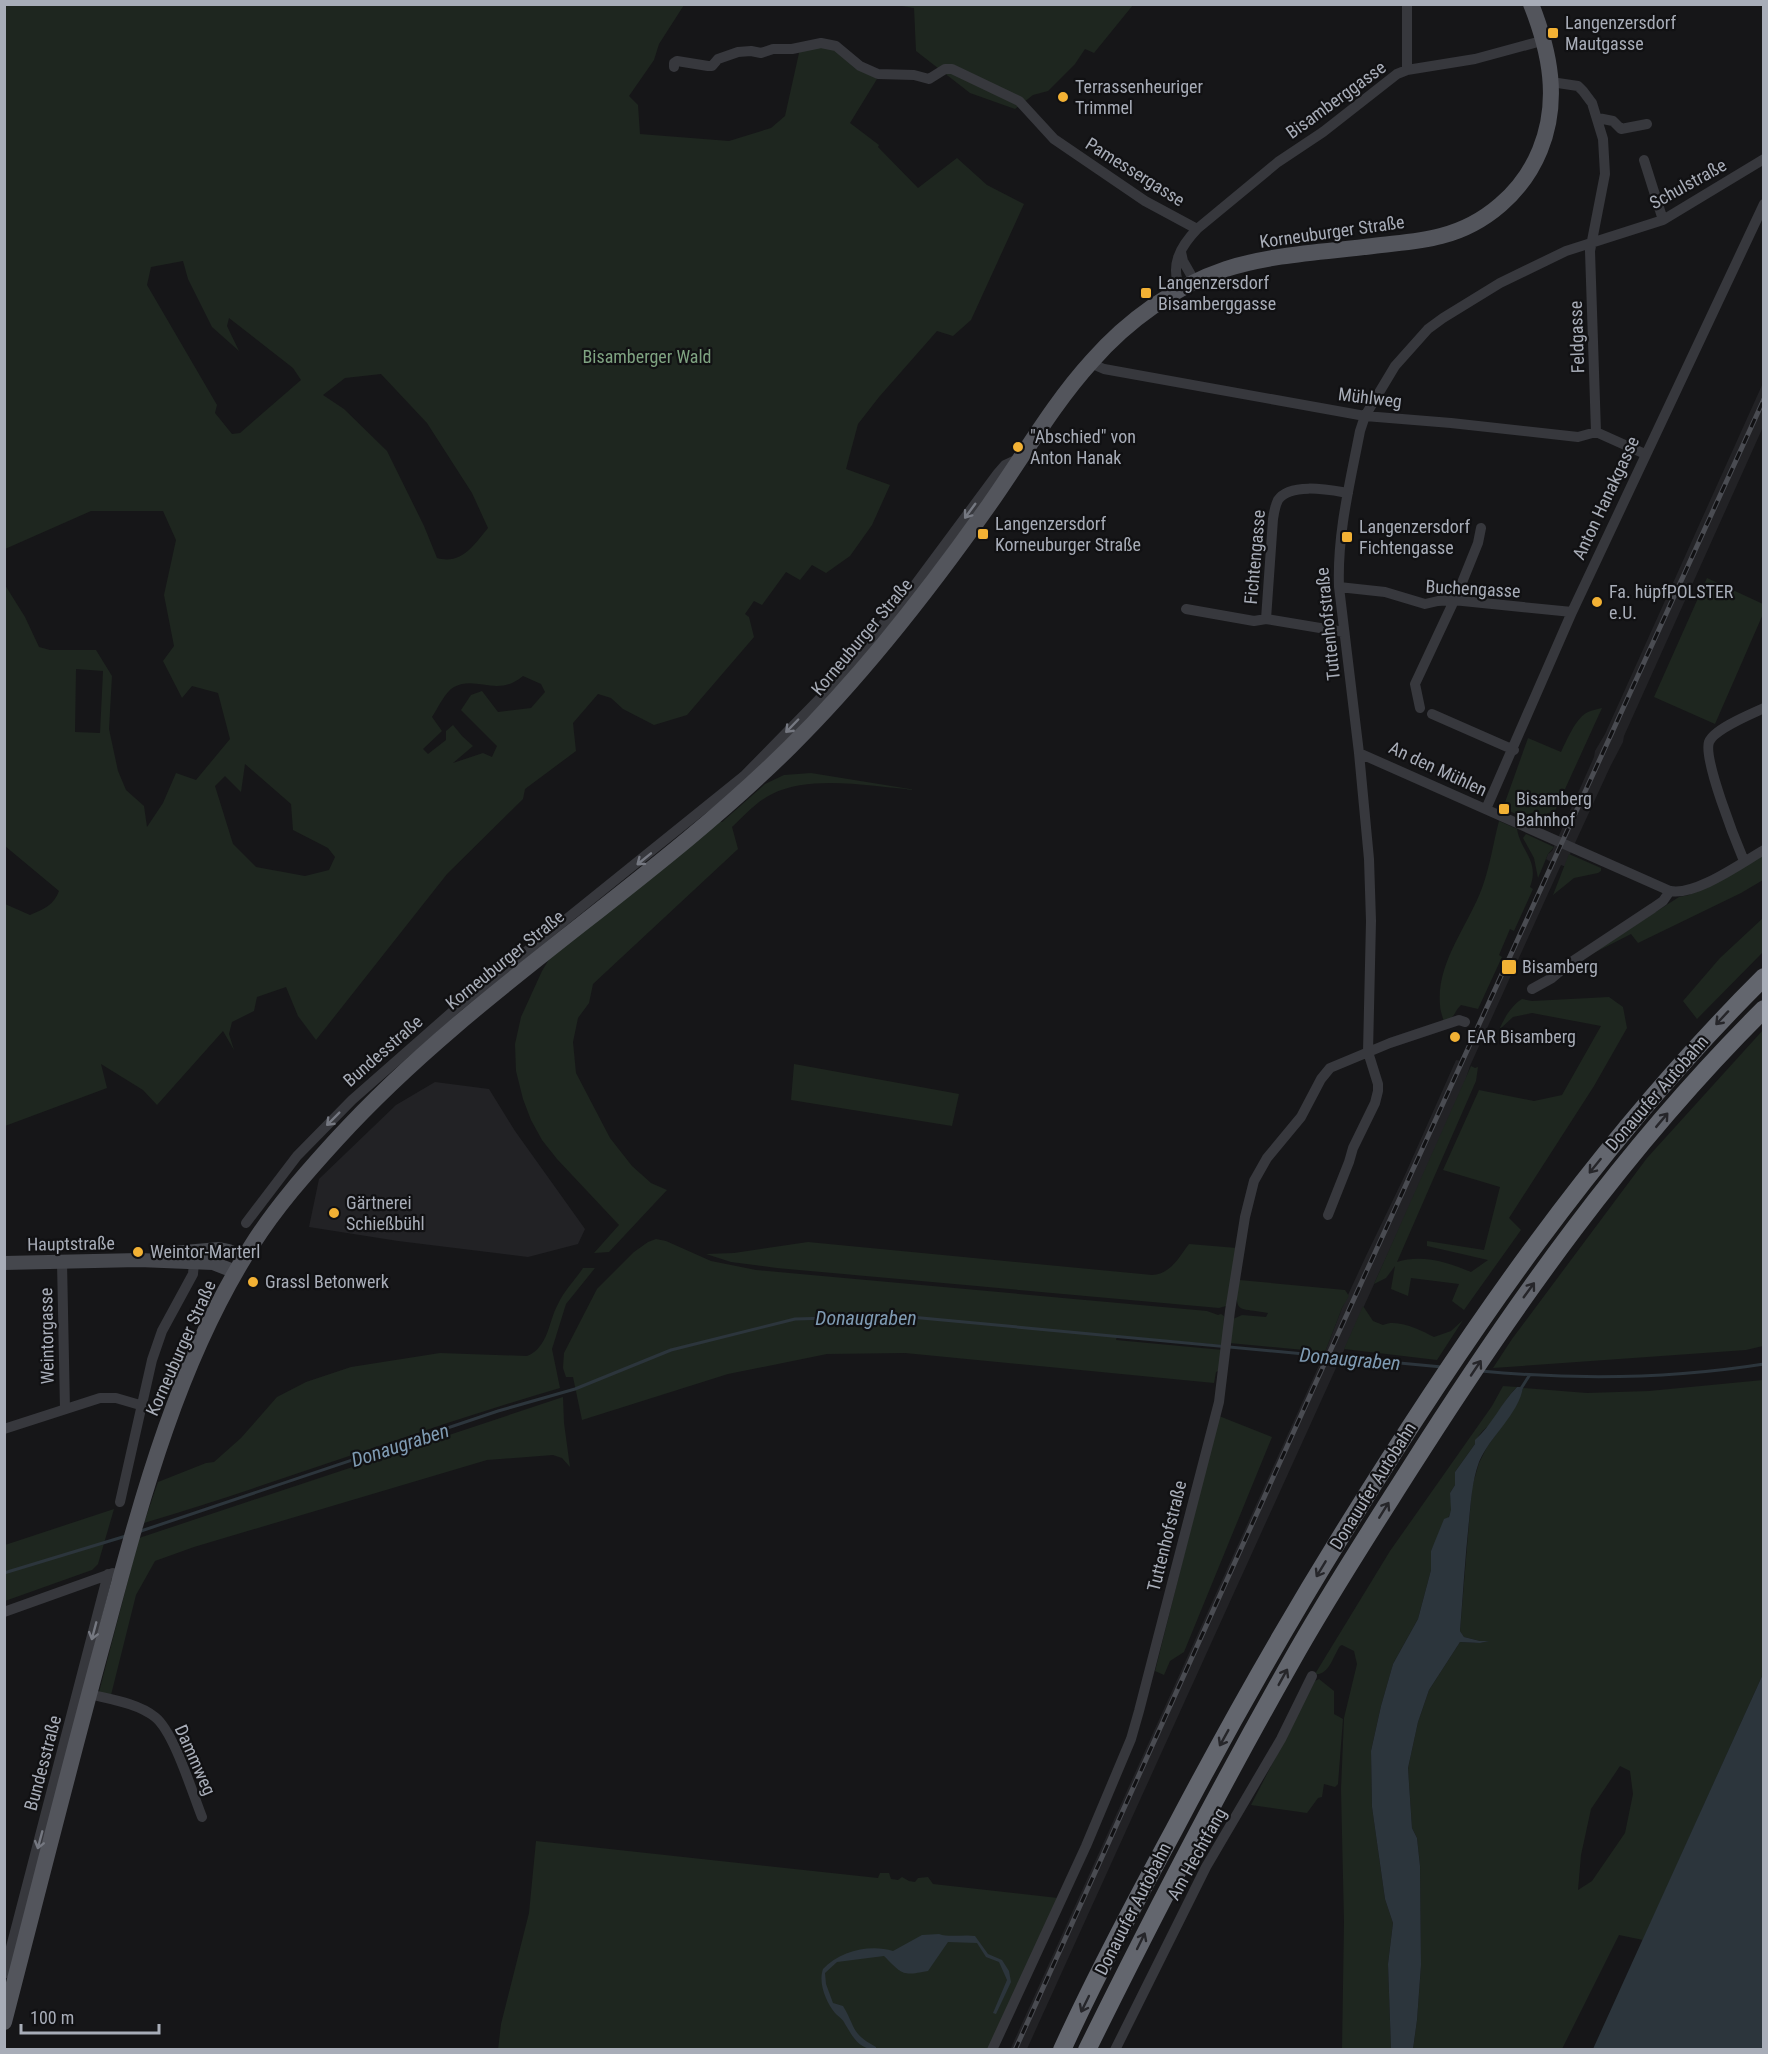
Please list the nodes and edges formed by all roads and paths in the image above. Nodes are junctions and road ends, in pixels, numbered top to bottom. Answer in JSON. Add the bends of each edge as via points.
{"nodes":[{"id":1,"x":1407,"y":4,"type":"edge"},
{"id":2,"x":1531,"y":4,"type":"edge"},
{"id":3,"x":1545,"y":40,"type":"junction"},
{"id":4,"x":675,"y":67,"type":"dead end"},
{"id":5,"x":1407,"y":70,"type":"junction"},
{"id":6,"x":1551,"y":82,"type":"junction"},
{"id":7,"x":1598,"y":118,"type":"junction"},
{"id":8,"x":1647,"y":124,"type":"dead end"},
{"id":9,"x":1764,"y":159,"type":"edge"},
{"id":10,"x":1644,"y":160,"type":"dead end"},
{"id":11,"x":1764,"y":204,"type":"edge"},
{"id":12,"x":1663,"y":220,"type":"junction"},
{"id":13,"x":1197,"y":229,"type":"junction"},
{"id":14,"x":1591,"y":242,"type":"junction"},
{"id":15,"x":1188,"y":286,"type":"junction"},
{"id":16,"x":1090,"y":363,"type":"junction"},
{"id":17,"x":1365,"y":416,"type":"junction"},
{"id":18,"x":1596,"y":432,"type":"junction"},
{"id":19,"x":1645,"y":454,"type":"junction"},
{"id":20,"x":1348,"y":493,"type":"junction"},
{"id":21,"x":1481,"y":528,"type":"dead end"},
{"id":22,"x":1339,"y":587,"type":"junction"},
{"id":23,"x":1453,"y":600,"type":"junction"},
{"id":24,"x":1186,"y":609,"type":"dead end"},
{"id":25,"x":1572,"y":612,"type":"junction"},
{"id":26,"x":1266,"y":619,"type":"junction"},
{"id":27,"x":1344,"y":632,"type":"junction"},
{"id":28,"x":1420,"y":708,"type":"dead end"},
{"id":29,"x":1764,"y":708,"type":"edge"},
{"id":30,"x":1432,"y":714,"type":"dead end"},
{"id":31,"x":1514,"y":750,"type":"junction"},
{"id":32,"x":1359,"y":753,"type":"junction"},
{"id":33,"x":1486,"y":809,"type":"junction"},
{"id":34,"x":1764,"y":850,"type":"edge"},
{"id":35,"x":1744,"y":861,"type":"junction"},
{"id":36,"x":1670,"y":891,"type":"junction"},
{"id":37,"x":594,"y":906,"type":"junction"},
{"id":38,"x":1764,"y":977,"type":"edge"},
{"id":39,"x":1532,"y":989,"type":"dead end"},
{"id":40,"x":1764,"y":1009,"type":"edge"},
{"id":41,"x":1465,"y":1022,"type":"dead end"},
{"id":42,"x":1368,"y":1052,"type":"junction"},
{"id":43,"x":289,"y":1166,"type":"junction"},
{"id":44,"x":300,"y":1180,"type":"junction"},
{"id":45,"x":1328,"y":1215,"type":"dead end"},
{"id":46,"x":246,"y":1223,"type":"dead end"},
{"id":47,"x":139,"y":1260,"type":"junction"},
{"id":48,"x":62,"y":1262,"type":"junction"},
{"id":49,"x":194,"y":1262,"type":"junction"},
{"id":50,"x":4,"y":1263,"type":"edge"},
{"id":51,"x":240,"y":1265,"type":"junction"},
{"id":52,"x":140,"y":1405,"type":"junction"},
{"id":53,"x":65,"y":1409,"type":"junction"},
{"id":54,"x":4,"y":1429,"type":"edge"},
{"id":55,"x":120,"y":1502,"type":"dead end"},
{"id":56,"x":118,"y":1570,"type":"junction"},
{"id":57,"x":4,"y":1612,"type":"edge"},
{"id":58,"x":1312,"y":1676,"type":"dead end"},
{"id":59,"x":89,"y":1694,"type":"junction"},
{"id":60,"x":202,"y":1817,"type":"dead end"},
{"id":61,"x":8,"y":1978,"type":"edge"},
{"id":62,"x":4,"y":2022,"type":"edge"},
{"id":63,"x":992,"y":2049,"type":"edge"},
{"id":64,"x":1062,"y":2049,"type":"edge"},
{"id":65,"x":1087,"y":2049,"type":"edge"},
{"id":66,"x":1114,"y":2049,"type":"edge"}],
"edges":[{"from":1,"to":5,"type":"street"},
{"from":2,"to":3,"type":"main road","name":"Korneuburger Straße"},
{"from":3,"to":5,"type":"street","name":"Bisamberggasse","via":[[1475,59]]},
{"from":3,"to":6,"type":"main road","name":"Korneuburger Straße"},
{"from":4,"to":13,"type":"street","name":"Pamessergasse","via":[[677,61],[712,66],[718,59],[738,52],[761,53],[821,43],[836,46],[860,66],[878,74],[929,79],[952,69],[1019,101],[1054,139],[1145,201]]},
{"from":5,"to":13,"type":"street","name":"Bisamberggasse","via":[[1278,162]]},
{"from":6,"to":7,"type":"street","name":"Feldgasse","via":[[1578,86]]},
{"from":6,"to":15,"type":"main road","name":"Korneuburger Straße","via":[[1548,124],[1530,171],[1506,200],[1473,224],[1438,237],[1245,264]]},
{"from":7,"to":8,"type":"street","via":[[1613,121],[1621,129]]},
{"from":7,"to":14,"type":"street","name":"Feldgasse","via":[[1605,163]]},
{"from":9,"to":12,"type":"street","name":"Schulstraße"},
{"from":10,"to":12,"type":"street"},
{"from":11,"to":19,"type":"street","name":"Anton Hanakgasse"},
{"from":12,"to":14,"type":"street","name":"Schulstraße"},
{"from":13,"to":15,"type":"street","name":"Bisamberggasse","via":[[1181,252],[1175,270]]},
{"from":14,"to":17,"type":"street","name":"Tuttenhofstraße","via":[[1500,283],[1428,329],[1395,366]]},
{"from":14,"to":18,"type":"street","name":"Feldgasse"},
{"from":15,"to":16,"type":"main road","name":"Korneuburger Straße","via":[[1130,324]]},
{"from":16,"to":17,"type":"street","name":"Mühlweg","via":[[1104,369]]},
{"from":16,"to":37,"type":"main road","name":"Korneuburger Straße","via":[[949,561],[850,683],[774,763]]},
{"from":17,"to":18,"type":"street","name":"Mühlweg","via":[[1578,437]]},
{"from":17,"to":20,"type":"street","name":"Tuttenhofstraße"},
{"from":18,"to":19,"type":"street"},
{"from":19,"to":25,"type":"street","name":"Anton Hanakgasse"},
{"from":20,"to":22,"type":"street","name":"Tuttenhofstraße","via":[[1340,534]]},
{"from":20,"to":26,"type":"street","name":"Fichtengasse","via":[[1292,491],[1276,503]]},
{"from":21,"to":23,"type":"street"},
{"from":22,"to":23,"type":"street","name":"Buchengasse","via":[[1385,592],[1425,604]]},
{"from":22,"to":27,"type":"street","name":"Tuttenhofstraße"},
{"from":23,"to":25,"type":"street","name":"Buchengasse"},
{"from":23,"to":28,"type":"street","via":[[1415,684]]},
{"from":24,"to":26,"type":"street","via":[[1254,621]]},
{"from":25,"to":31,"type":"street","name":"Anton Hanakgasse"},
{"from":26,"to":27,"type":"street"},
{"from":27,"to":32,"type":"street","name":"Tuttenhofstraße"},
{"from":29,"to":35,"type":"street","via":[[1720,731],[1709,742],[1714,774]]},
{"from":30,"to":31,"type":"street"},
{"from":31,"to":33,"type":"street","name":"Anton Hanakgasse"},
{"from":32,"to":33,"type":"street","name":"An den Mühlen"},
{"from":32,"to":42,"type":"street","name":"Tuttenhofstraße","via":[[1371,921]]},
{"from":33,"to":36,"type":"street","name":"An den Mühlen"},
{"from":34,"to":35,"type":"street"},
{"from":35,"to":36,"type":"street","via":[[1699,886]]},
{"from":36,"to":39,"type":"street","via":[[1653,909]]},
{"from":37,"to":43,"type":"street","name":"Bundesstraße","one_way":true,"via":[[460,1005],[375,1079]]},
{"from":37,"to":44,"type":"main road","name":"Korneuburger Straße","via":[[422,1055]]},
{"from":38,"to":64,"type":"highway","name":"Donauufer Autobahn","one_way":true,"via":[[1700,1042],[1611,1146],[1557,1215],[1430,1395],[1275,1645],[1139,1896]]},
{"from":65,"to":40,"type":"highway","name":"Donauufer Autobahn","one_way":true,"via":[[1157,1908],[1292,1660],[1456,1397],[1617,1174],[1685,1093]]},
{"from":41,"to":42,"type":"street","name":"Tuttenhofstraße","via":[[1459,1020]]},
{"from":42,"to":45,"type":"street","via":[[1378,1091]]},
{"from":42,"to":63,"type":"street","name":"Tuttenhofstraße","via":[[1325,1073],[1301,1117],[1254,1181],[1245,1217],[1219,1402],[1131,1739]]},
{"from":43,"to":44,"type":"street"},
{"from":43,"to":46,"type":"street","name":"Bundesstraße"},
{"from":44,"to":51,"type":"main road","name":"Korneuburger Straße"},
{"from":47,"to":48,"type":"main road","name":"Hauptstraße"},
{"from":47,"to":49,"type":"main road","name":"Hauptstraße"},
{"from":47,"to":51,"type":"main road","name":"Hauptstraße","via":[[219,1249],[229,1251]]},
{"from":48,"to":50,"type":"main road","name":"Hauptstraße"},
{"from":48,"to":53,"type":"street","name":"Weintorgasse"},
{"from":49,"to":51,"type":"main road","name":"Hauptstraße"},
{"from":49,"to":52,"type":"street","via":[[190,1280],[162,1331]]},
{"from":51,"to":56,"type":"main road","name":"Korneuburger Straße","via":[[183,1383]]},
{"from":52,"to":53,"type":"street","via":[[105,1397]]},
{"from":52,"to":55,"type":"street"},
{"from":53,"to":54,"type":"street"},
{"from":56,"to":57,"type":"street"},
{"from":56,"to":59,"type":"main road","name":"Korneuburger Straße"},
{"from":56,"to":61,"type":"street","name":"Bundesstraße","one_way":true},
{"from":58,"to":66,"type":"street","name":"Am Hechtfang","via":[[1281,1739],[1206,1867]]},
{"from":59,"to":60,"type":"street","name":"Dammweg","via":[[137,1708],[158,1719],[175,1748]]},
{"from":59,"to":61,"type":"main road","name":"Korneuburger Straße"},
{"from":61,"to":62,"type":"main road","name":"Korneuburger Straße"}]}
